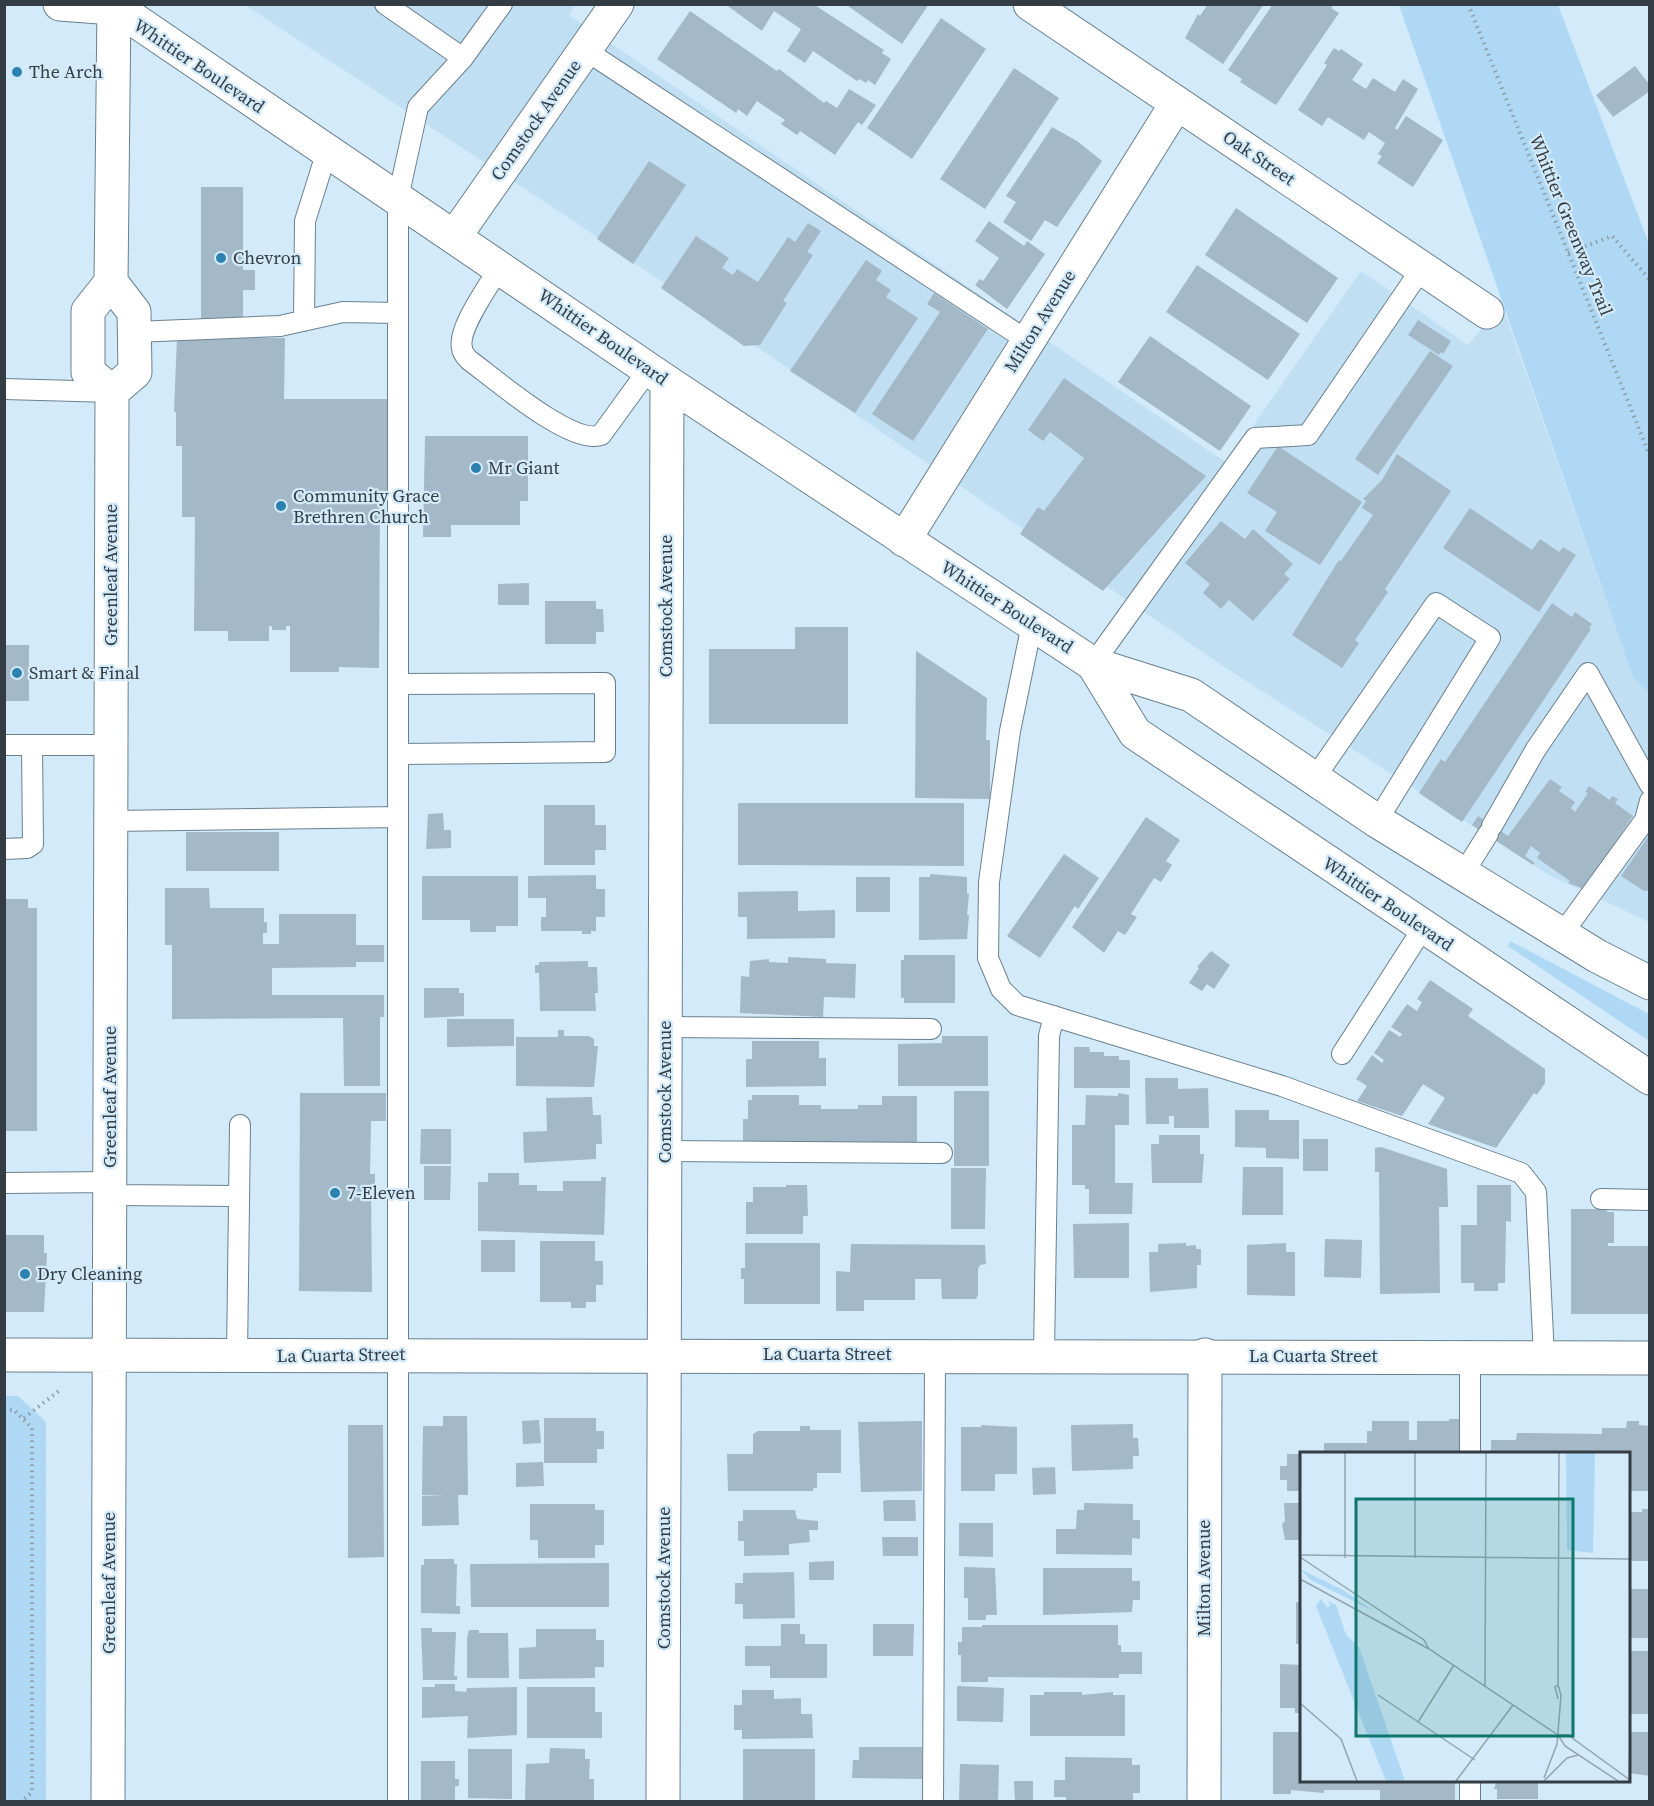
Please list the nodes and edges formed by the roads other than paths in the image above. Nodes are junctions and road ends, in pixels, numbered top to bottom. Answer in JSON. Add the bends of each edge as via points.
{"nodes":[{"id":1,"x":60,"y":4,"type":"edge"},
{"id":2,"x":385,"y":4,"type":"edge"},
{"id":3,"x":502,"y":4,"type":"edge"},
{"id":4,"x":617,"y":4,"type":"edge"},
{"id":5,"x":1030,"y":4,"type":"edge"},
{"id":6,"x":113,"y":6,"type":"edge"},
{"id":7,"x":585,"y":50,"type":"junction"},
{"id":8,"x":464,"y":58,"type":"junction"},
{"id":9,"x":1177,"y":103,"type":"junction"},
{"id":10,"x":327,"y":151,"type":"junction"},
{"id":11,"x":398,"y":198,"type":"junction"},
{"id":12,"x":455,"y":236,"type":"junction"},
{"id":13,"x":500,"y":266,"type":"junction"},
{"id":14,"x":1422,"y":268,"type":"junction"},
{"id":15,"x":111,"y":282,"type":"junction"},
{"id":16,"x":1487,"y":312,"type":"dead end"},
{"id":17,"x":397,"y":313,"type":"junction"},
{"id":18,"x":304,"y":321,"type":"junction"},
{"id":19,"x":135,"y":332,"type":"junction"},
{"id":20,"x":1028,"y":341,"type":"junction"},
{"id":21,"x":658,"y":375,"type":"junction"},
{"id":22,"x":4,"y":389,"type":"edge"},
{"id":23,"x":112,"y":392,"type":"junction"},
{"id":24,"x":904,"y":540,"type":"junction"},
{"id":25,"x":1032,"y":624,"type":"junction"},
{"id":26,"x":1093,"y":664,"type":"junction"},
{"id":27,"x":398,"y":684,"type":"junction"},
{"id":28,"x":4,"y":745,"type":"edge"},
{"id":29,"x":32,"y":745,"type":"junction"},
{"id":30,"x":111,"y":745,"type":"junction"},
{"id":31,"x":398,"y":754,"type":"junction"},
{"id":32,"x":1314,"y":779,"type":"junction"},
{"id":33,"x":1650,"y":785,"type":"edge"},
{"id":34,"x":1650,"y":801,"type":"edge"},
{"id":35,"x":398,"y":817,"type":"junction"},
{"id":36,"x":111,"y":821,"type":"junction"},
{"id":37,"x":1377,"y":821,"type":"junction"},
{"id":38,"x":4,"y":849,"type":"edge"},
{"id":39,"x":1463,"y":874,"type":"junction"},
{"id":40,"x":1423,"y":928,"type":"junction"},
{"id":41,"x":1562,"y":934,"type":"junction"},
{"id":42,"x":1650,"y":982,"type":"edge"},
{"id":43,"x":1054,"y":1016,"type":"junction"},
{"id":44,"x":666,"y":1027,"type":"junction"},
{"id":45,"x":931,"y":1029,"type":"dead end"},
{"id":46,"x":1342,"y":1054,"type":"dead end"},
{"id":47,"x":1650,"y":1078,"type":"edge"},
{"id":48,"x":240,"y":1125,"type":"dead end"},
{"id":49,"x":665,"y":1151,"type":"junction"},
{"id":50,"x":942,"y":1153,"type":"dead end"},
{"id":51,"x":4,"y":1183,"type":"edge"},
{"id":52,"x":110,"y":1188,"type":"junction"},
{"id":53,"x":238,"y":1196,"type":"junction"},
{"id":54,"x":1601,"y":1199,"type":"dead end"},
{"id":55,"x":1650,"y":1200,"type":"edge"},
{"id":56,"x":399,"y":1354,"type":"junction"},
{"id":57,"x":664,"y":1354,"type":"junction"},
{"id":58,"x":935,"y":1354,"type":"junction"},
{"id":59,"x":4,"y":1355,"type":"edge"},
{"id":60,"x":109,"y":1355,"type":"junction"},
{"id":61,"x":1044,"y":1355,"type":"junction"},
{"id":62,"x":237,"y":1356,"type":"junction"},
{"id":63,"x":1205,"y":1356,"type":"junction"},
{"id":64,"x":1470,"y":1357,"type":"junction"},
{"id":65,"x":1544,"y":1357,"type":"junction"},
{"id":66,"x":1650,"y":1358,"type":"edge"},
{"id":67,"x":1470,"y":1452,"type":"edge"},
{"id":68,"x":1470,"y":1782,"type":"edge"},
{"id":69,"x":108,"y":1802,"type":"edge"},
{"id":70,"x":398,"y":1802,"type":"edge"},
{"id":71,"x":663,"y":1802,"type":"edge"},
{"id":72,"x":933,"y":1802,"type":"edge"},
{"id":73,"x":1204,"y":1802,"type":"edge"},
{"id":74,"x":1470,"y":1802,"type":"edge"}],
"edges":[{"from":1,"to":6,"type":"street","name":"Whittier Boulevard"},
{"from":2,"to":8,"type":"lane"},
{"from":3,"to":8,"type":"lane"},
{"from":4,"to":7,"type":"street","name":"Comstock Avenue"},
{"from":5,"to":9,"type":"street","name":"Oak Street"},
{"from":6,"to":10,"type":"street","name":"Whittier Boulevard"},
{"from":6,"to":15,"type":"street"},
{"from":7,"to":12,"type":"street","name":"Comstock Avenue"},
{"from":7,"to":20,"type":"lane"},
{"from":8,"to":11,"type":"lane","via":[[418,107]]},
{"from":9,"to":14,"type":"street","name":"Oak Street"},
{"from":9,"to":20,"type":"street","name":"Milton Avenue"},
{"from":10,"to":11,"type":"street","name":"Whittier Boulevard"},
{"from":10,"to":18,"type":"lane","via":[[305,221]]},
{"from":11,"to":12,"type":"street","name":"Whittier Boulevard"},
{"from":11,"to":17,"type":"lane"},
{"from":12,"to":13,"type":"street","name":"Whittier Boulevard"},
{"from":13,"to":21,"type":"street","name":"Whittier Boulevard"},
{"from":13,"to":21,"type":"lane","via":[[467,324],[462,350],[469,360],[560,427],[583,437],[601,435]]},
{"from":14,"to":16,"type":"street","name":"Oak Street"},
{"from":14,"to":26,"type":"lane","via":[[1308,435],[1255,438]]},
{"from":15,"to":19,"type":"street","via":[[134,312]]},
{"from":15,"to":23,"type":"street","via":[[88,311],[88,372]]},
{"from":17,"to":18,"type":"lane","via":[[343,312]]},
{"from":17,"to":27,"type":"lane"},
{"from":18,"to":19,"type":"lane","via":[[280,326]]},
{"from":19,"to":23,"type":"street","via":[[135,372]]},
{"from":20,"to":24,"type":"street","name":"Milton Avenue"},
{"from":21,"to":24,"type":"street","name":"Whittier Boulevard"},
{"from":21,"to":44,"type":"street","name":"Comstock Avenue"},
{"from":22,"to":23,"type":"lane"},
{"from":23,"to":30,"type":"street","name":"Greenleaf Avenue"},
{"from":24,"to":25,"type":"street","name":"Whittier Boulevard"},
{"from":25,"to":26,"type":"street","name":"Whittier Boulevard"},
{"from":25,"to":43,"type":"lane","via":[[1010,731],[991,871],[988,958],[1001,989],[1017,1005]]},
{"from":26,"to":32,"type":"street","name":"Whittier Boulevard","via":[[1191,695]]},
{"from":26,"to":40,"type":"street","name":"Whittier Boulevard","via":[[1135,733]]},
{"from":27,"to":31,"type":"lane"},
{"from":27,"to":31,"type":"lane","via":[[605,683],[604,752]]},
{"from":28,"to":29,"type":"lane"},
{"from":29,"to":30,"type":"lane"},
{"from":29,"to":38,"type":"lane","via":[[33,844]]},
{"from":30,"to":36,"type":"street","name":"Greenleaf Avenue"},
{"from":31,"to":35,"type":"lane"},
{"from":32,"to":37,"type":"street","name":"Whittier Boulevard"},
{"from":32,"to":37,"type":"lane","via":[[1436,603],[1490,638]]},
{"from":33,"to":39,"type":"lane","via":[[1588,673],[1536,749]]},
{"from":34,"to":41,"type":"lane","via":[[1645,820]]},
{"from":35,"to":36,"type":"lane"},
{"from":35,"to":56,"type":"lane"},
{"from":36,"to":52,"type":"street","name":"Greenleaf Avenue"},
{"from":37,"to":39,"type":"street","name":"Whittier Boulevard"},
{"from":39,"to":41,"type":"street","name":"Whittier Boulevard"},
{"from":40,"to":46,"type":"lane"},
{"from":40,"to":47,"type":"street","name":"Whittier Boulevard"},
{"from":41,"to":42,"type":"street","name":"Whittier Boulevard"},
{"from":43,"to":61,"type":"lane","via":[[1049,1036]]},
{"from":43,"to":65,"type":"lane","via":[[1282,1086],[1521,1173],[1536,1192]]},
{"from":44,"to":45,"type":"lane"},
{"from":44,"to":49,"type":"street","name":"Comstock Avenue"},
{"from":48,"to":53,"type":"lane"},
{"from":49,"to":50,"type":"lane"},
{"from":49,"to":57,"type":"street","name":"Comstock Avenue"},
{"from":51,"to":52,"type":"lane"},
{"from":52,"to":53,"type":"lane"},
{"from":52,"to":60,"type":"street","name":"Greenleaf Avenue"},
{"from":53,"to":62,"type":"lane"},
{"from":54,"to":55,"type":"lane"},
{"from":56,"to":57,"type":"street","name":"La Cuarta Street"},
{"from":56,"to":62,"type":"street","name":"La Cuarta Street"},
{"from":56,"to":70,"type":"lane"},
{"from":57,"to":58,"type":"street","name":"La Cuarta Street"},
{"from":57,"to":71,"type":"street","name":"Comstock Avenue"},
{"from":58,"to":61,"type":"street","name":"La Cuarta Street"},
{"from":58,"to":72,"type":"lane"},
{"from":59,"to":60,"type":"street","name":"La Cuarta Street"},
{"from":60,"to":62,"type":"street","name":"La Cuarta Street"},
{"from":60,"to":69,"type":"street","name":"Greenleaf Avenue"},
{"from":61,"to":63,"type":"street","name":"La Cuarta Street"},
{"from":63,"to":64,"type":"street","name":"La Cuarta Street"},
{"from":63,"to":73,"type":"street","name":"Milton Avenue"},
{"from":64,"to":65,"type":"street","name":"La Cuarta Street"},
{"from":64,"to":67,"type":"lane"},
{"from":65,"to":66,"type":"street","name":"La Cuarta Street"},
{"from":68,"to":74,"type":"lane"}]}
